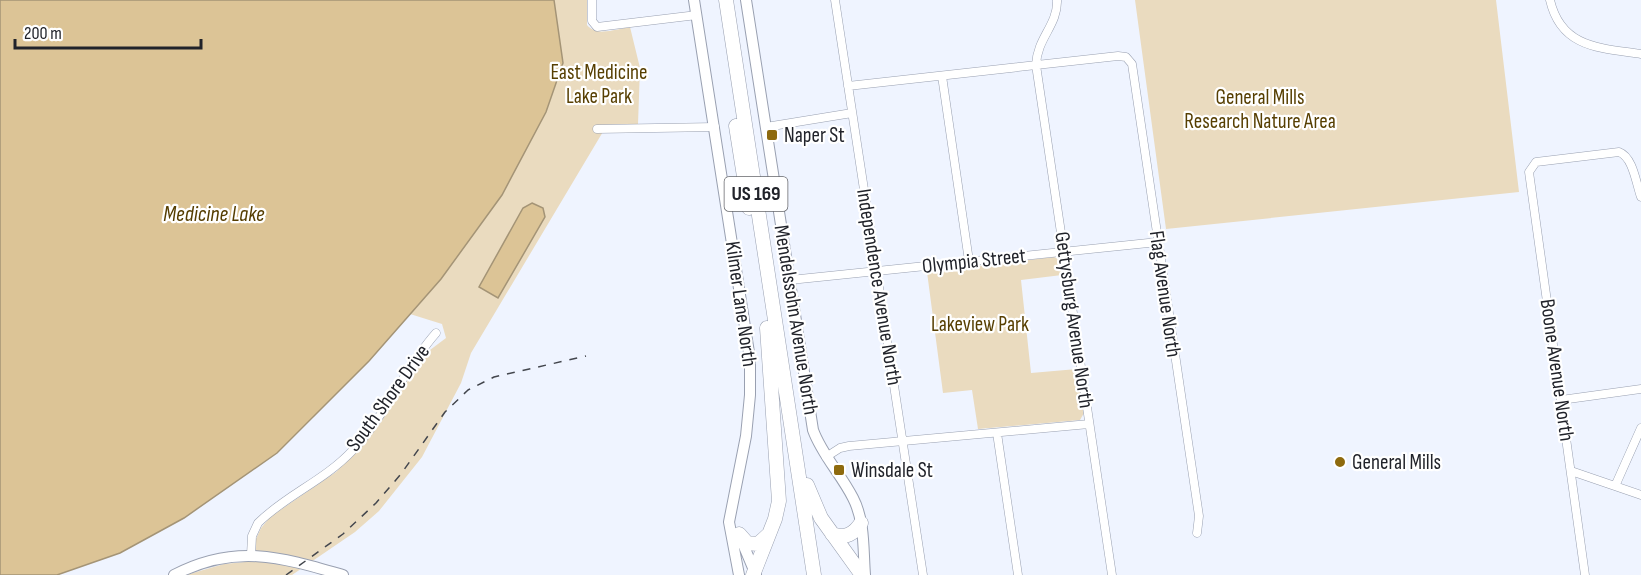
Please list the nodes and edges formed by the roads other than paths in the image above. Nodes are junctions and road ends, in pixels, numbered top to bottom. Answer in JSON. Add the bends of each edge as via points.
{"nodes":[{"id":1,"x":592,"y":0,"type":"edge"},
{"id":2,"x":694,"y":0,"type":"edge"},
{"id":3,"x":717,"y":0,"type":"edge"},
{"id":4,"x":726,"y":0,"type":"edge"},
{"id":5,"x":746,"y":0,"type":"edge"},
{"id":6,"x":835,"y":0,"type":"edge"},
{"id":7,"x":1057,"y":0,"type":"edge"},
{"id":8,"x":1550,"y":0,"type":"edge"},
{"id":9,"x":697,"y":15,"type":"junction"},
{"id":10,"x":1641,"y":54,"type":"edge"},
{"id":11,"x":1036,"y":65,"type":"junction"},
{"id":12,"x":942,"y":76,"type":"junction"},
{"id":13,"x":848,"y":86,"type":"junction"},
{"id":14,"x":852,"y":113,"type":"junction"},
{"id":15,"x":766,"y":127,"type":"junction"},
{"id":16,"x":715,"y":128,"type":"junction"},
{"id":17,"x":597,"y":129,"type":"dead end"},
{"id":18,"x":1641,"y":196,"type":"edge"},
{"id":19,"x":1158,"y":242,"type":"junction"},
{"id":20,"x":1064,"y":252,"type":"junction"},
{"id":21,"x":969,"y":261,"type":"junction"},
{"id":22,"x":876,"y":271,"type":"junction"},
{"id":23,"x":790,"y":280,"type":"junction"},
{"id":24,"x":767,"y":328,"type":"junction"},
{"id":25,"x":436,"y":333,"type":"dead end"},
{"id":26,"x":786,"y":388,"type":"junction"},
{"id":27,"x":1641,"y":389,"type":"edge"},
{"id":28,"x":1561,"y":400,"type":"junction"},
{"id":29,"x":1089,"y":424,"type":"junction"},
{"id":30,"x":1641,"y":428,"type":"edge"},
{"id":31,"x":997,"y":433,"type":"junction"},
{"id":32,"x":903,"y":441,"type":"junction"},
{"id":33,"x":826,"y":458,"type":"junction"},
{"id":34,"x":1571,"y":471,"type":"junction"},
{"id":35,"x":1616,"y":484,"type":"junction"},
{"id":36,"x":1641,"y":495,"type":"edge"},
{"id":37,"x":732,"y":501,"type":"junction"},
{"id":38,"x":861,"y":523,"type":"junction"},
{"id":39,"x":770,"y":532,"type":"junction"},
{"id":40,"x":1197,"y":533,"type":"dead end"},
{"id":41,"x":739,"y":534,"type":"junction"},
{"id":42,"x":832,"y":534,"type":"junction"},
{"id":43,"x":251,"y":555,"type":"junction"},
{"id":44,"x":754,"y":574,"type":"edge"},
{"id":45,"x":861,"y":574,"type":"edge"},
{"id":46,"x":174,"y":575,"type":"edge"},
{"id":47,"x":344,"y":575,"type":"edge"},
{"id":48,"x":739,"y":575,"type":"edge"},
{"id":49,"x":805,"y":575,"type":"edge"},
{"id":50,"x":814,"y":575,"type":"edge"},
{"id":51,"x":922,"y":575,"type":"edge"},
{"id":52,"x":1018,"y":575,"type":"edge"},
{"id":53,"x":1112,"y":575,"type":"edge"},
{"id":54,"x":1585,"y":575,"type":"edge"}],
"edges":[{"from":1,"to":9,"type":"street","via":[[592,21],[597,27]]},
{"from":2,"to":9,"type":"street","name":"Kilmer Lane North"},
{"from":3,"to":24,"type":"highway","number":"US 169"},
{"from":4,"to":26,"type":"highway","number":"US 169"},
{"from":5,"to":15,"type":"street","name":"Mendelssohn Avenue North"},
{"from":6,"to":13,"type":"street","name":"Independence Avenue North"},
{"from":7,"to":11,"type":"street","via":[[1052,25],[1036,52]]},
{"from":8,"to":10,"type":"street","via":[[1556,18],[1568,34],[1589,46]]},
{"from":9,"to":16,"type":"street","name":"Kilmer Lane North"},
{"from":11,"to":12,"type":"street"},
{"from":11,"to":19,"type":"street","name":"Flag Avenue North","via":[[1118,56],[1126,57],[1132,64]]},
{"from":11,"to":20,"type":"street","name":"Gettysburg Avenue North"},
{"from":12,"to":13,"type":"street"},
{"from":12,"to":21,"type":"street"},
{"from":13,"to":14,"type":"street","name":"Independence Avenue North"},
{"from":14,"to":15,"type":"street"},
{"from":14,"to":22,"type":"street","name":"Independence Avenue North"},
{"from":15,"to":23,"type":"street","name":"Mendelssohn Avenue North"},
{"from":16,"to":17,"type":"street"},
{"from":16,"to":37,"type":"street","name":"Kilmer Lane North","via":[[750,369],[746,436]]},
{"from":18,"to":28,"type":"street","name":"Boone Avenue North","via":[[1630,163],[1619,152],[1536,162],[1529,172]]},
{"from":19,"to":20,"type":"street","name":"Olympia Street"},
{"from":19,"to":40,"type":"street","name":"Flag Avenue North","via":[[1199,516]]},
{"from":20,"to":21,"type":"street","name":"Olympia Street"},
{"from":20,"to":29,"type":"street","name":"Gettysburg Avenue North"},
{"from":21,"to":22,"type":"street","name":"Olympia Street"},
{"from":22,"to":23,"type":"street","name":"Olympia Street"},
{"from":22,"to":32,"type":"street","name":"Independence Avenue North"},
{"from":23,"to":33,"type":"street","name":"Mendelssohn Avenue North","via":[[813,430]]},
{"from":24,"to":39,"type":"highway","via":[[779,488]]},
{"from":24,"to":49,"type":"highway","number":"US 169"},
{"from":25,"to":43,"type":"street","name":"South Shore Drive","via":[[373,427],[353,450],[333,470],[258,523],[252,536]]},
{"from":26,"to":42,"type":"highway","via":[[810,496]]},
{"from":26,"to":50,"type":"highway","number":"US 169"},
{"from":27,"to":28,"type":"street"},
{"from":28,"to":34,"type":"street","name":"Boone Avenue North"},
{"from":29,"to":31,"type":"street"},
{"from":29,"to":53,"type":"street","name":"Gettysburg Avenue North"},
{"from":30,"to":35,"type":"street"},
{"from":31,"to":32,"type":"street"},
{"from":31,"to":52,"type":"street"},
{"from":32,"to":33,"type":"street","via":[[849,446]]},
{"from":32,"to":51,"type":"street","name":"Independence Avenue North"},
{"from":33,"to":38,"type":"street","name":"Mendelssohn Avenue North","via":[[854,498]]},
{"from":34,"to":35,"type":"street"},
{"from":34,"to":54,"type":"street","name":"Boone Avenue North"},
{"from":35,"to":36,"type":"street"},
{"from":37,"to":41,"type":"street","name":"Kilmer Lane North"},
{"from":37,"to":48,"type":"street","name":"Kilmer Lane North","via":[[729,529]]},
{"from":38,"to":42,"type":"highway","via":[[847,536]]},
{"from":38,"to":45,"type":"street","name":"Mendelssohn Avenue North"},
{"from":39,"to":41,"type":"highway","via":[[758,544],[747,543]]},
{"from":39,"to":44,"type":"highway"},
{"from":41,"to":44,"type":"street","name":"Kilmer Lane North"},
{"from":42,"to":45,"type":"highway"},
{"from":43,"to":46,"type":"street","via":[[204,561]]},
{"from":43,"to":47,"type":"street","via":[[279,557]]}]}
